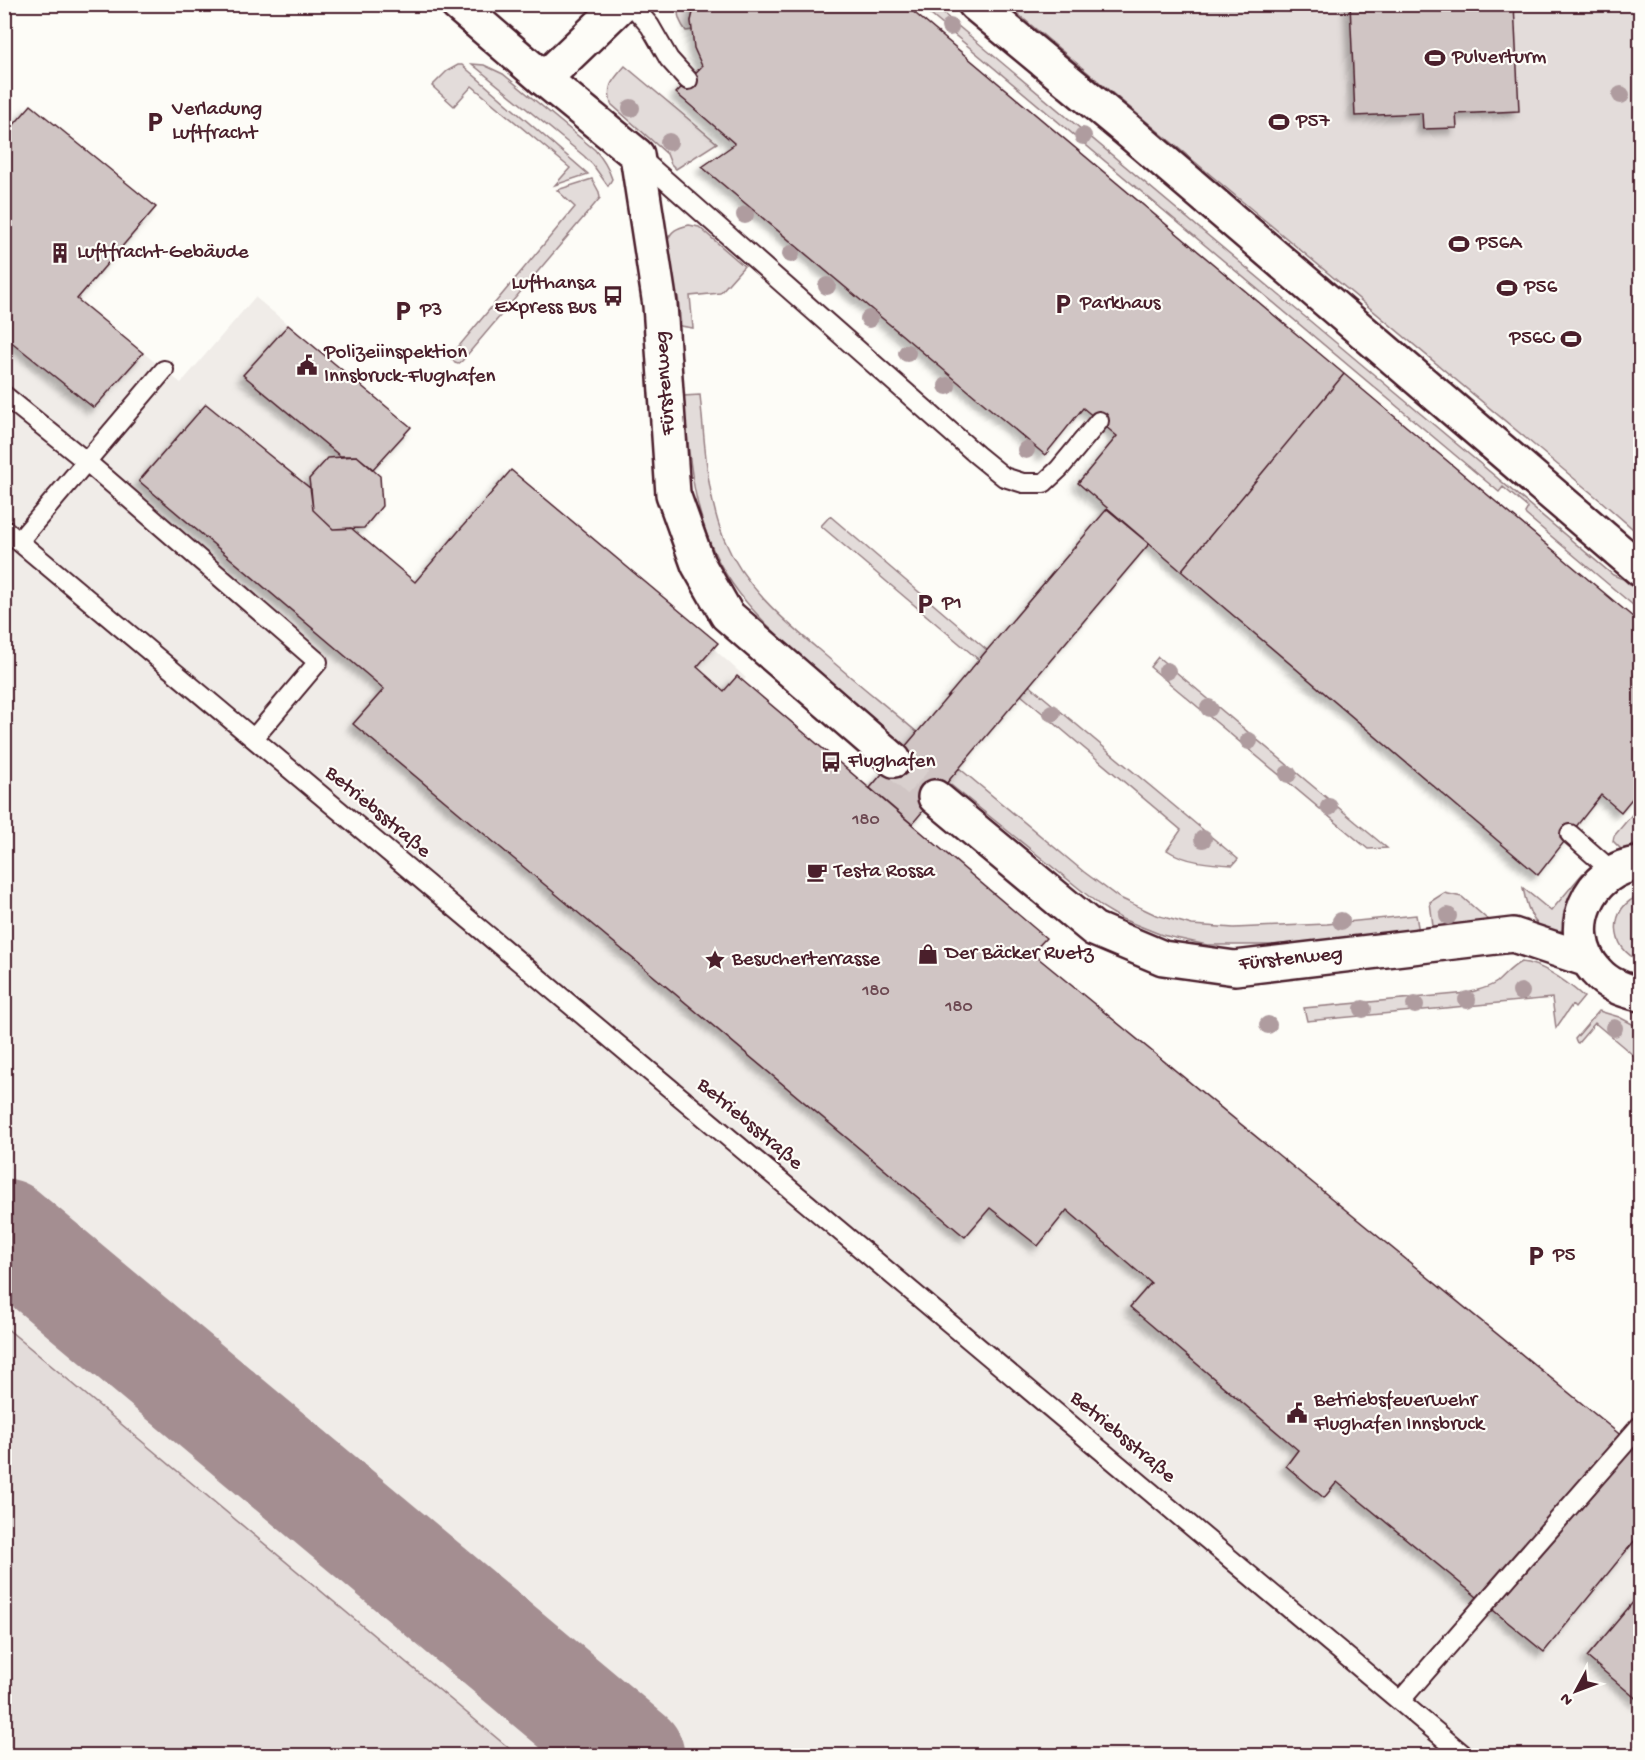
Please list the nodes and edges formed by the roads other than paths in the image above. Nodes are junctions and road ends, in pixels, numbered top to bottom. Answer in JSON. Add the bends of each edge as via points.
{"nodes":[{"id":1,"x":457,"y":4,"type":"edge"},
{"id":2,"x":622,"y":4,"type":"edge"},
{"id":3,"x":631,"y":4,"type":"edge"},
{"id":4,"x":975,"y":4,"type":"edge"},
{"id":5,"x":544,"y":79,"type":"junction"},
{"id":6,"x":688,"y":80,"type":"dead end"},
{"id":7,"x":637,"y":155,"type":"junction"},
{"id":8,"x":164,"y":370,"type":"dead end"},
{"id":9,"x":4,"y":395,"type":"edge"},
{"id":10,"x":1099,"y":421,"type":"dead end"},
{"id":11,"x":87,"y":462,"type":"junction"},
{"id":12,"x":4,"y":529,"type":"edge"},
{"id":13,"x":19,"y":541,"type":"junction"},
{"id":14,"x":1641,"y":569,"type":"edge"},
{"id":15,"x":254,"y":738,"type":"junction"},
{"id":16,"x":894,"y":760,"type":"tunnel mouth"},
{"id":17,"x":935,"y":797,"type":"tunnel mouth"},
{"id":18,"x":1570,"y":834,"type":"dead end"},
{"id":19,"x":1627,"y":868,"type":"edge"},
{"id":20,"x":1588,"y":960,"type":"junction"},
{"id":21,"x":1641,"y":994,"type":"edge"},
{"id":22,"x":1641,"y":1426,"type":"edge"},
{"id":23,"x":1400,"y":1701,"type":"junction"},
{"id":24,"x":1465,"y":1755,"type":"edge"}],
"edges":[{"from":1,"to":5,"type":"street"},
{"from":2,"to":5,"type":"street"},
{"from":3,"to":6,"type":"lane"},
{"from":4,"to":14,"type":"street"},
{"from":5,"to":7,"type":"street"},
{"from":7,"to":10,"type":"lane","via":[[1004,477],[1023,483],[1044,483]]},
{"from":7,"to":16,"type":"street","name":"Fürstenweg","via":[[660,306],[673,494],[698,564],[727,615]]},
{"from":8,"to":11,"type":"lane"},
{"from":9,"to":11,"type":"lane"},
{"from":11,"to":13,"type":"lane"},
{"from":11,"to":15,"type":"lane","via":[[318,662]]},
{"from":12,"to":13,"type":"lane","name":"Betriebsstraße"},
{"from":13,"to":15,"type":"lane","name":"Betriebsstraße"},
{"from":15,"to":23,"type":"lane","name":"Betriebsstraße"},
{"from":17,"to":20,"type":"street","name":"Fürstenweg","via":[[1094,929],[1163,958],[1235,968],[1513,935]]},
{"from":18,"to":19,"type":"lane"},
{"from":19,"to":20,"type":"street","via":[[1595,887],[1585,903],[1580,923],[1581,942]]},
{"from":20,"to":21,"type":"street","via":[[1605,980],[1622,990]]},
{"from":22,"to":23,"type":"lane"},
{"from":23,"to":24,"type":"lane","name":"Betriebsstraße"}]}
